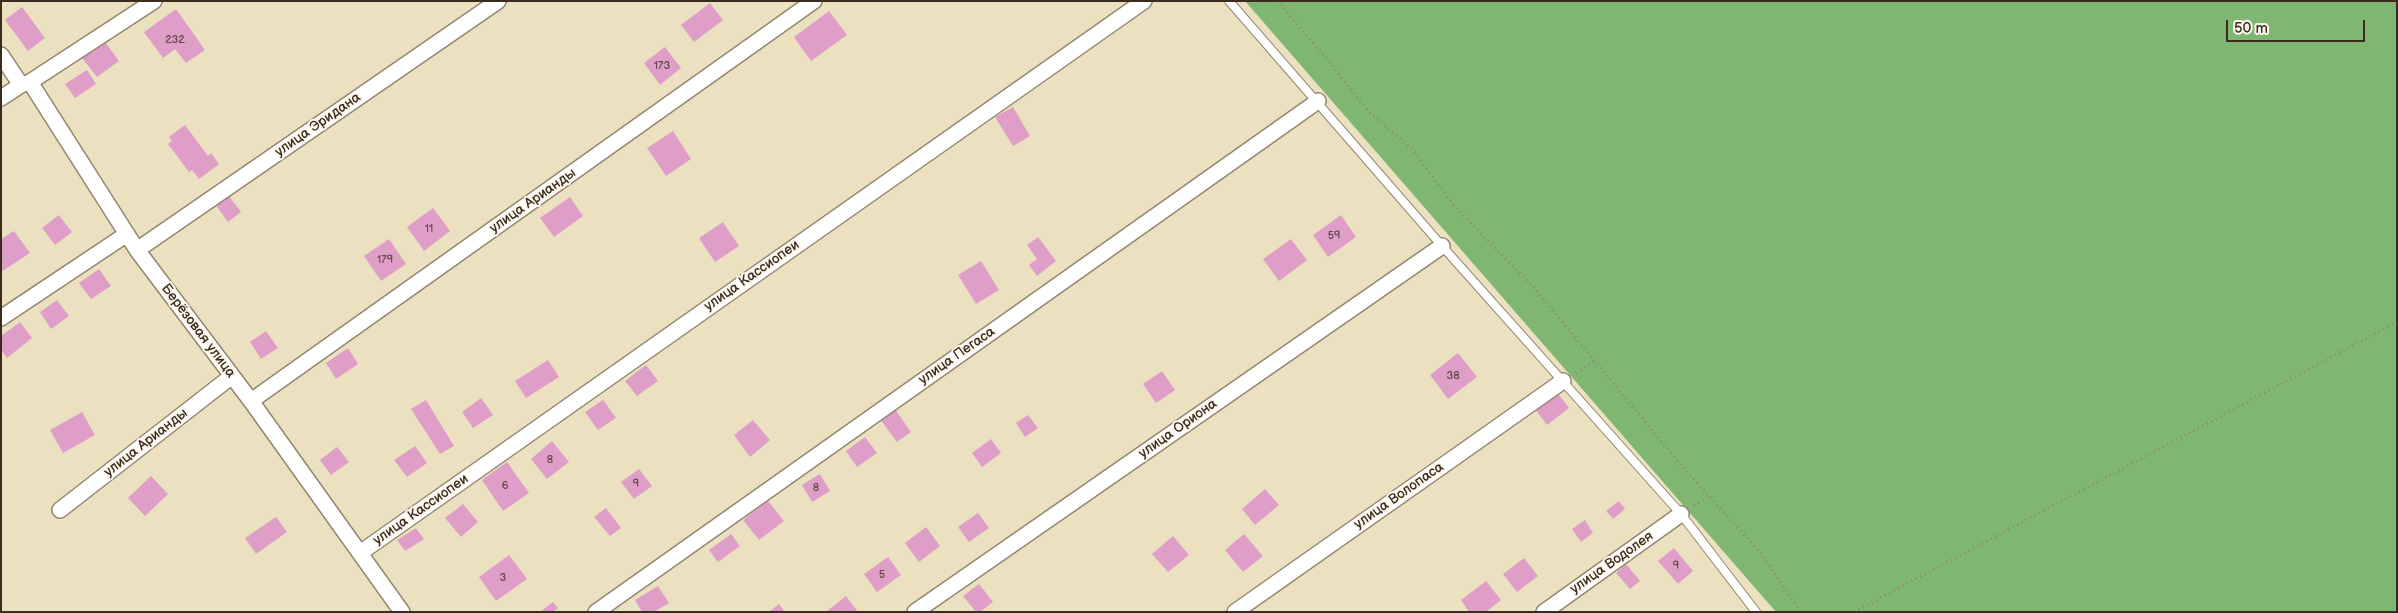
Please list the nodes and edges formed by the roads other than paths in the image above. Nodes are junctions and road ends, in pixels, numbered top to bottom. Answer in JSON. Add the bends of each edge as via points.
{"nodes":[{"id":1,"x":154,"y":1,"type":"edge"},
{"id":2,"x":498,"y":1,"type":"edge"},
{"id":3,"x":814,"y":1,"type":"edge"},
{"id":4,"x":1144,"y":1,"type":"edge"},
{"id":5,"x":1229,"y":1,"type":"edge"},
{"id":6,"x":1,"y":56,"type":"edge"},
{"id":7,"x":25,"y":83,"type":"junction"},
{"id":8,"x":1,"y":98,"type":"edge"},
{"id":9,"x":1318,"y":101,"type":"junction"},
{"id":10,"x":127,"y":234,"type":"junction"},
{"id":11,"x":1442,"y":246,"type":"junction"},
{"id":12,"x":137,"y":250,"type":"junction"},
{"id":13,"x":1,"y":318,"type":"edge"},
{"id":14,"x":232,"y":376,"type":"junction"},
{"id":15,"x":1563,"y":381,"type":"junction"},
{"id":16,"x":251,"y":401,"type":"junction"},
{"id":17,"x":60,"y":510,"type":"dead end"},
{"id":18,"x":1681,"y":514,"type":"junction"},
{"id":19,"x":360,"y":553,"type":"junction"},
{"id":20,"x":402,"y":612,"type":"edge"},
{"id":21,"x":596,"y":612,"type":"edge"},
{"id":22,"x":915,"y":612,"type":"edge"},
{"id":23,"x":1235,"y":612,"type":"edge"},
{"id":24,"x":1544,"y":612,"type":"edge"},
{"id":25,"x":1756,"y":612,"type":"edge"}],
"edges":[{"from":1,"to":7,"type":"street"},
{"from":2,"to":12,"type":"street","name":"улица Эридана"},
{"from":3,"to":16,"type":"street","name":"улица Арианды"},
{"from":4,"to":19,"type":"street","name":"улица Кассиопеи"},
{"from":5,"to":9,"type":"lane"},
{"from":6,"to":7,"type":"street","name":"Берёзовая улица"},
{"from":7,"to":8,"type":"street"},
{"from":7,"to":10,"type":"street","name":"Берёзовая улица"},
{"from":9,"to":11,"type":"lane"},
{"from":9,"to":21,"type":"street","name":"улица Пегаса"},
{"from":10,"to":12,"type":"street","name":"Берёзовая улица"},
{"from":10,"to":13,"type":"street"},
{"from":11,"to":15,"type":"lane"},
{"from":11,"to":22,"type":"street","name":"улица Ориона"},
{"from":12,"to":14,"type":"street","name":"Берёзовая улица"},
{"from":14,"to":16,"type":"street","name":"Берёзовая улица"},
{"from":14,"to":17,"type":"street","name":"улица Арианды"},
{"from":15,"to":18,"type":"lane"},
{"from":15,"to":23,"type":"street","name":"улица Волопаса"},
{"from":16,"to":19,"type":"street","name":"Берёзовая улица"},
{"from":18,"to":24,"type":"street","name":"улица Водолея"},
{"from":18,"to":25,"type":"lane"},
{"from":19,"to":20,"type":"street","name":"Берёзовая улица"}]}
